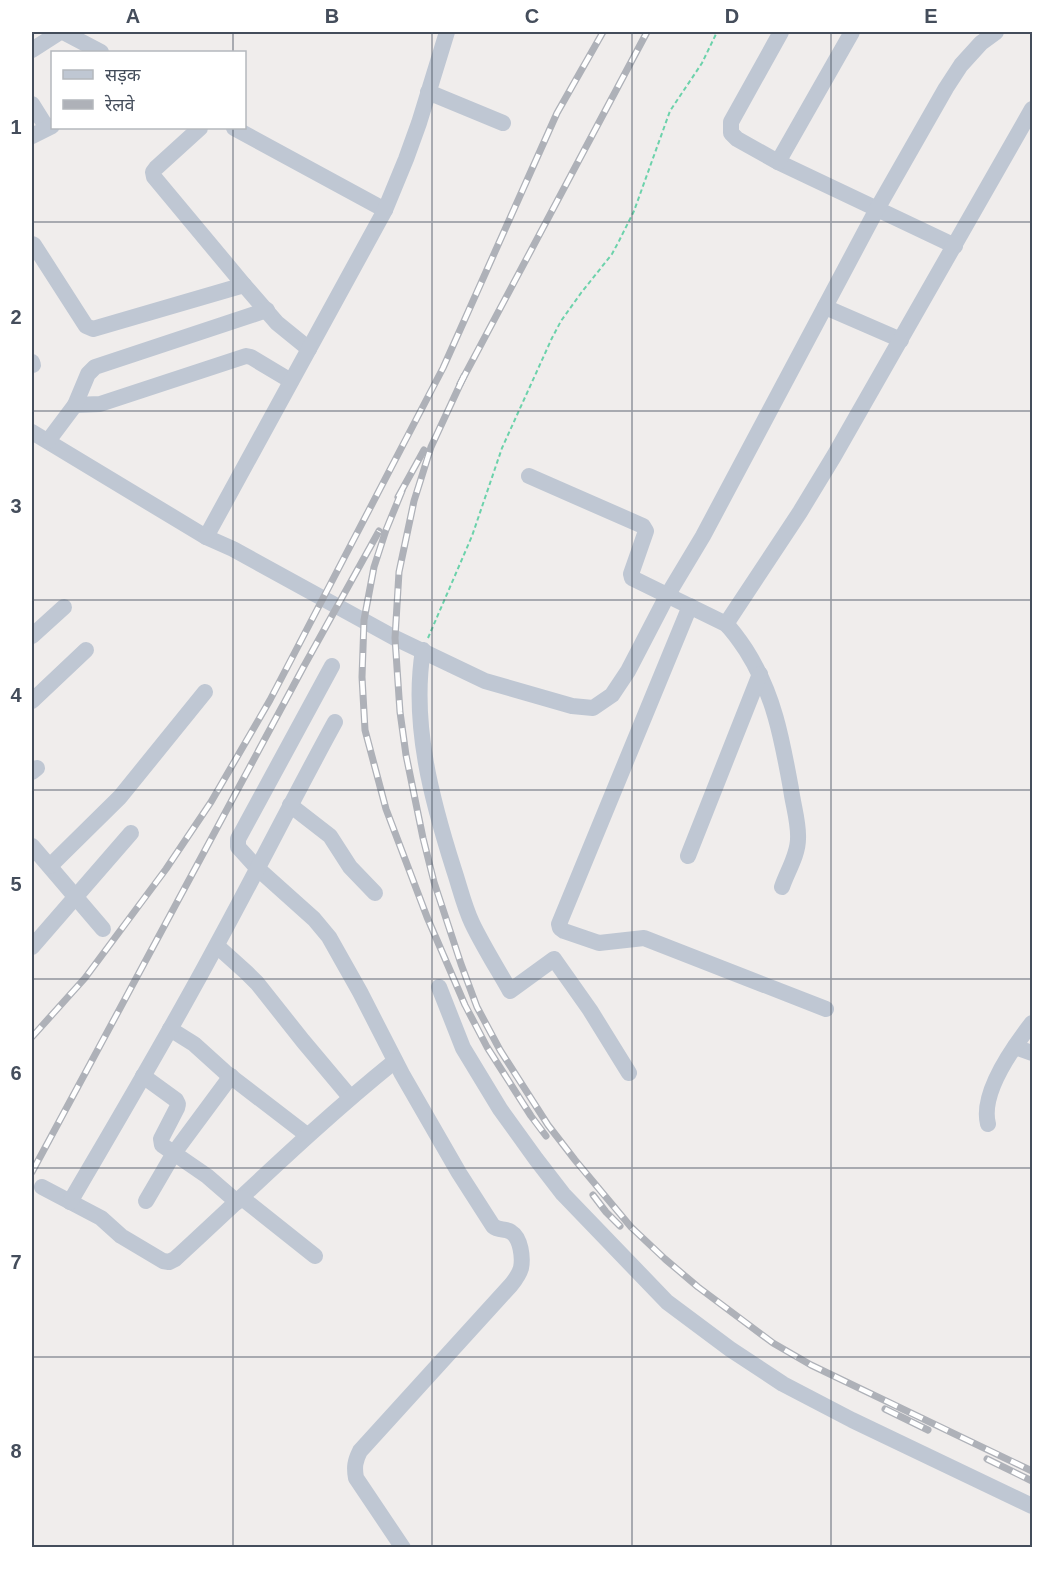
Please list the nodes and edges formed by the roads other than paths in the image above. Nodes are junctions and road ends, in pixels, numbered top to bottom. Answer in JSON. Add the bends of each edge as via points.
{"nodes":[{"id":1,"x":61,"y":32,"type":"edge"},
{"id":2,"x":447,"y":32,"type":"edge"},
{"id":3,"x":781,"y":32,"type":"edge"},
{"id":4,"x":852,"y":32,"type":"edge"},
{"id":5,"x":996,"y":32,"type":"edge"},
{"id":6,"x":32,"y":50,"type":"edge"},
{"id":7,"x":99,"y":51,"type":"edge"},
{"id":8,"x":428,"y":92,"type":"junction"},
{"id":9,"x":32,"y":104,"type":"edge"},
{"id":10,"x":1032,"y":109,"type":"edge"},
{"id":11,"x":503,"y":123,"type":"dead end"},
{"id":12,"x":50,"y":127,"type":"edge"},
{"id":13,"x":199,"y":129,"type":"edge"},
{"id":14,"x":236,"y":129,"type":"edge"},
{"id":15,"x":32,"y":136,"type":"edge"},
{"id":16,"x":778,"y":162,"type":"junction"},
{"id":17,"x":877,"y":209,"type":"junction"},
{"id":18,"x":385,"y":210,"type":"junction"},
{"id":19,"x":32,"y":244,"type":"edge"},
{"id":20,"x":955,"y":246,"type":"junction"},
{"id":21,"x":244,"y":285,"type":"junction"},
{"id":22,"x":825,"y":307,"type":"junction"},
{"id":23,"x":267,"y":310,"type":"junction"},
{"id":24,"x":901,"y":340,"type":"junction"},
{"id":25,"x":309,"y":349,"type":"junction"},
{"id":26,"x":291,"y":381,"type":"junction"},
{"id":27,"x":75,"y":405,"type":"junction"},
{"id":28,"x":32,"y":432,"type":"edge"},
{"id":29,"x":48,"y":441,"type":"junction"},
{"id":30,"x":529,"y":476,"type":"dead end"},
{"id":31,"x":206,"y":537,"type":"junction"},
{"id":32,"x":667,"y":596,"type":"junction"},
{"id":33,"x":690,"y":606,"type":"junction"},
{"id":34,"x":64,"y":607,"type":"dead end"},
{"id":35,"x":726,"y":624,"type":"junction"},
{"id":36,"x":32,"y":636,"type":"edge"},
{"id":37,"x":86,"y":650,"type":"dead end"},
{"id":38,"x":423,"y":650,"type":"junction"},
{"id":39,"x":332,"y":666,"type":"dead end"},
{"id":40,"x":760,"y":674,"type":"junction"},
{"id":41,"x":205,"y":692,"type":"dead end"},
{"id":42,"x":32,"y":701,"type":"edge"},
{"id":43,"x":335,"y":722,"type":"dead end"},
{"id":44,"x":290,"y":805,"type":"junction"},
{"id":45,"x":131,"y":833,"type":"dead end"},
{"id":46,"x":32,"y":846,"type":"edge"},
{"id":47,"x":688,"y":856,"type":"dead end"},
{"id":48,"x":50,"y":866,"type":"junction"},
{"id":49,"x":257,"y":868,"type":"junction"},
{"id":50,"x":782,"y":887,"type":"dead end"},
{"id":51,"x":375,"y":893,"type":"dead end"},
{"id":52,"x":75,"y":896,"type":"junction"},
{"id":53,"x":103,"y":929,"type":"dead end"},
{"id":54,"x":32,"y":946,"type":"edge"},
{"id":55,"x":217,"y":946,"type":"junction"},
{"id":56,"x":439,"y":987,"type":"dead end"},
{"id":57,"x":826,"y":1009,"type":"dead end"},
{"id":58,"x":1032,"y":1023,"type":"edge"},
{"id":59,"x":171,"y":1029,"type":"junction"},
{"id":60,"x":1015,"y":1047,"type":"junction"},
{"id":61,"x":1032,"y":1053,"type":"edge"},
{"id":62,"x":395,"y":1061,"type":"junction"},
{"id":63,"x":629,"y":1072,"type":"dead end"},
{"id":64,"x":143,"y":1076,"type":"junction"},
{"id":65,"x":231,"y":1076,"type":"junction"},
{"id":66,"x":350,"y":1097,"type":"junction"},
{"id":67,"x":988,"y":1124,"type":"dead end"},
{"id":68,"x":307,"y":1135,"type":"junction"},
{"id":69,"x":174,"y":1153,"type":"junction"},
{"id":70,"x":42,"y":1187,"type":"dead end"},
{"id":71,"x":239,"y":1200,"type":"junction"},
{"id":72,"x":146,"y":1201,"type":"dead end"},
{"id":73,"x":70,"y":1202,"type":"junction"},
{"id":74,"x":315,"y":1256,"type":"dead end"},
{"id":75,"x":1032,"y":1506,"type":"edge"},
{"id":76,"x":403,"y":1548,"type":"edge"}],
"edges":[{"from":1,"to":6,"type":"street"},
{"from":1,"to":7,"type":"street"},
{"from":2,"to":8,"type":"street"},
{"from":3,"to":16,"type":"street","via":[[731,122],[731,133],[737,139]]},
{"from":4,"to":16,"type":"street"},
{"from":5,"to":17,"type":"street","via":[[961,65]]},
{"from":8,"to":11,"type":"street"},
{"from":8,"to":18,"type":"street","via":[[420,123]]},
{"from":9,"to":12,"type":"street"},
{"from":10,"to":20,"type":"street"},
{"from":12,"to":15,"type":"street"},
{"from":13,"to":21,"type":"street","via":[[156,168],[154,177]]},
{"from":14,"to":18,"type":"street"},
{"from":16,"to":17,"type":"street"},
{"from":17,"to":20,"type":"street"},
{"from":17,"to":22,"type":"street"},
{"from":18,"to":25,"type":"street"},
{"from":19,"to":21,"type":"street","via":[[86,326],[93,329]]},
{"from":20,"to":24,"type":"street"},
{"from":21,"to":23,"type":"street"},
{"from":22,"to":24,"type":"street"},
{"from":22,"to":32,"type":"street"},
{"from":23,"to":25,"type":"street"},
{"from":23,"to":27,"type":"street","via":[[95,367]]},
{"from":24,"to":35,"type":"street","via":[[800,512]]},
{"from":25,"to":26,"type":"street"},
{"from":26,"to":27,"type":"street","via":[[246,356],[100,404]]},
{"from":26,"to":31,"type":"street"},
{"from":27,"to":29,"type":"street"},
{"from":28,"to":29,"type":"street"},
{"from":29,"to":31,"type":"street"},
{"from":30,"to":32,"type":"street","via":[[643,526],[645,537],[632,578]]},
{"from":31,"to":38,"type":"street"},
{"from":32,"to":33,"type":"street"},
{"from":32,"to":38,"type":"street","via":[[612,695],[592,708],[485,681]]},
{"from":33,"to":35,"type":"street"},
{"from":33,"to":57,"type":"street","via":[[560,927],[599,943],[644,938]]},
{"from":34,"to":36,"type":"street"},
{"from":35,"to":40,"type":"street"},
{"from":37,"to":42,"type":"street"},
{"from":38,"to":63,"type":"street","via":[[420,699],[424,757],[470,920],[510,991],[554,958]]},
{"from":39,"to":49,"type":"street","via":[[238,839],[238,847]]},
{"from":40,"to":47,"type":"street"},
{"from":40,"to":50,"type":"street","via":[[776,714],[798,830],[797,847]]},
{"from":41,"to":48,"type":"street","via":[[120,797]]},
{"from":43,"to":44,"type":"street"},
{"from":44,"to":49,"type":"street"},
{"from":44,"to":51,"type":"street","via":[[330,837],[350,867]]},
{"from":45,"to":52,"type":"street"},
{"from":46,"to":48,"type":"street"},
{"from":48,"to":52,"type":"street"},
{"from":49,"to":55,"type":"street"},
{"from":49,"to":62,"type":"street","via":[[314,919],[328,937]]},
{"from":52,"to":53,"type":"street"},
{"from":52,"to":54,"type":"street"},
{"from":55,"to":59,"type":"street"},
{"from":55,"to":66,"type":"street","via":[[257,983]]},
{"from":56,"to":75,"type":"street","via":[[463,1048],[536,1160],[563,1194],[667,1302],[783,1384]]},
{"from":58,"to":60,"type":"street"},
{"from":59,"to":64,"type":"street"},
{"from":59,"to":65,"type":"street"},
{"from":60,"to":61,"type":"street"},
{"from":60,"to":67,"type":"street","via":[[990,1094]]},
{"from":62,"to":66,"type":"street"},
{"from":62,"to":76,"type":"street","via":[[493,1226],[510,1231],[518,1241],[522,1260],[511,1285],[356,1459],[356,1478]]},
{"from":64,"to":69,"type":"street","via":[[178,1104],[160,1142]]},
{"from":64,"to":73,"type":"street"},
{"from":65,"to":68,"type":"street"},
{"from":65,"to":69,"type":"street"},
{"from":66,"to":68,"type":"street"},
{"from":68,"to":71,"type":"street"},
{"from":69,"to":71,"type":"street"},
{"from":69,"to":72,"type":"street"},
{"from":70,"to":73,"type":"street"},
{"from":71,"to":73,"type":"street","via":[[169,1262]]},
{"from":71,"to":74,"type":"street"}]}
